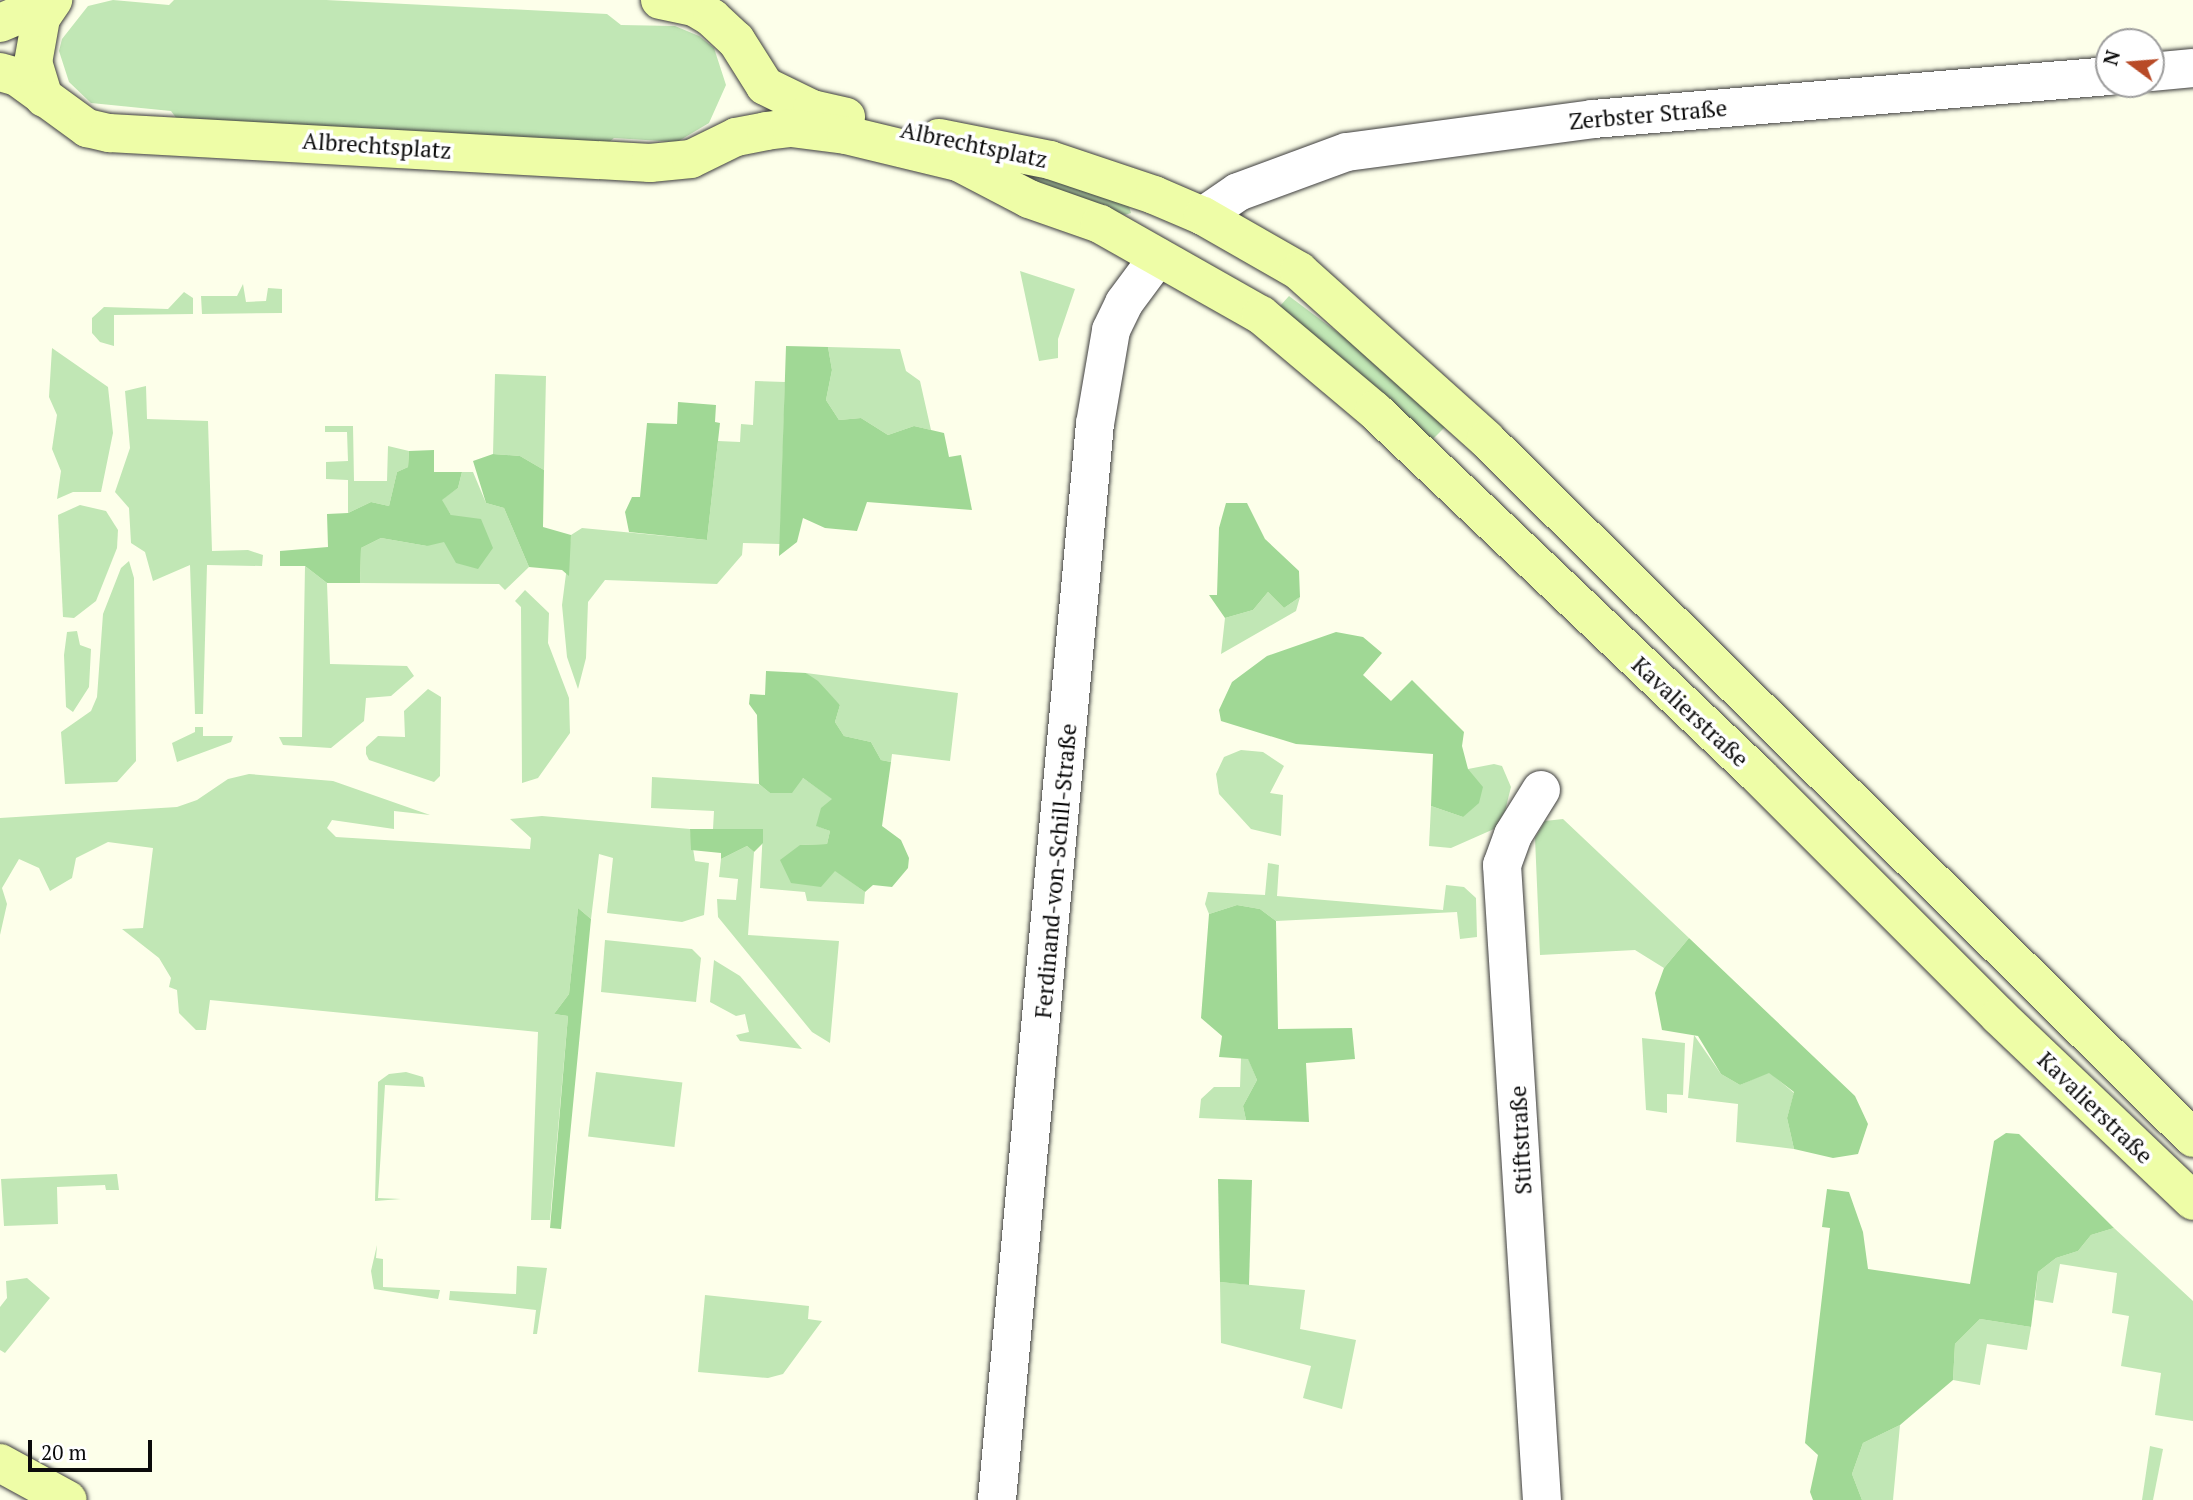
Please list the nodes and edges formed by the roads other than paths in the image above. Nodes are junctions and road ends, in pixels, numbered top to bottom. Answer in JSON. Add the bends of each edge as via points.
{"nodes":[{"id":1,"x":660,"y":0,"type":"edge"},
{"id":2,"x":52,"y":1,"type":"edge"},
{"id":3,"x":0,"y":23,"type":"edge"},
{"id":4,"x":751,"y":67,"type":"junction"},
{"id":5,"x":2193,"y":68,"type":"edge"},
{"id":6,"x":2165,"y":71,"type":"edge"},
{"id":7,"x":0,"y":72,"type":"edge"},
{"id":8,"x":2095,"y":77,"type":"edge"},
{"id":9,"x":44,"y":99,"type":"junction"},
{"id":10,"x":718,"y":148,"type":"junction"},
{"id":11,"x":1203,"y":216,"type":"junction"},
{"id":12,"x":1158,"y":257,"type":"junction"},
{"id":13,"x":1541,"y":790,"type":"dead end"},
{"id":14,"x":2193,"y":1138,"type":"edge"},
{"id":15,"x":2193,"y":1201,"type":"edge"},
{"id":16,"x":0,"y":1463,"type":"edge"},
{"id":17,"x":68,"y":1500,"type":"edge"},
{"id":18,"x":998,"y":1500,"type":"edge"},
{"id":19,"x":1542,"y":1500,"type":"edge"}],
"edges":[{"from":1,"to":4,"type":"main road","name":"Albrechtsplatz","via":[[694,7],[712,18],[736,40]]},
{"from":2,"to":3,"type":"main road"},
{"from":2,"to":9,"type":"main road","via":[[41,18],[33,64]]},
{"from":4,"to":10,"type":"main road","via":[[750,101],[738,126]]},
{"from":4,"to":11,"type":"main road","name":"Albrechtsplatz","via":[[765,86],[812,109],[1050,160]]},
{"from":5,"to":6,"type":"street"},
{"from":7,"to":9,"type":"main road","name":"Albrechtsplatz","via":[[17,77]]},
{"from":8,"to":11,"type":"street","name":"Zerbster Straße","via":[[1593,120],[1347,152],[1238,192]]},
{"from":9,"to":10,"type":"main road","name":"Albrechtsplatz","via":[[87,128],[109,133],[650,163],[691,159]]},
{"from":10,"to":12,"type":"main road","name":"Albrechtsplatz","via":[[736,136],[791,128],[846,135],[958,162],[1029,198],[1100,224]]},
{"from":11,"to":14,"type":"main road","name":"Kavalierstraße","via":[[1299,271],[1486,439]]},
{"from":12,"to":15,"type":"main road","name":"Kavalierstraße","via":[[1261,315],[1423,454]]},
{"from":12,"to":18,"type":"street","name":"Ferdinand-von-Schill-Straße","via":[[1124,303],[1111,330],[1095,424]]},
{"from":13,"to":19,"type":"street","name":"Stiftstraße","via":[[1513,835],[1502,865]]},
{"from":16,"to":17,"type":"main road"}]}
